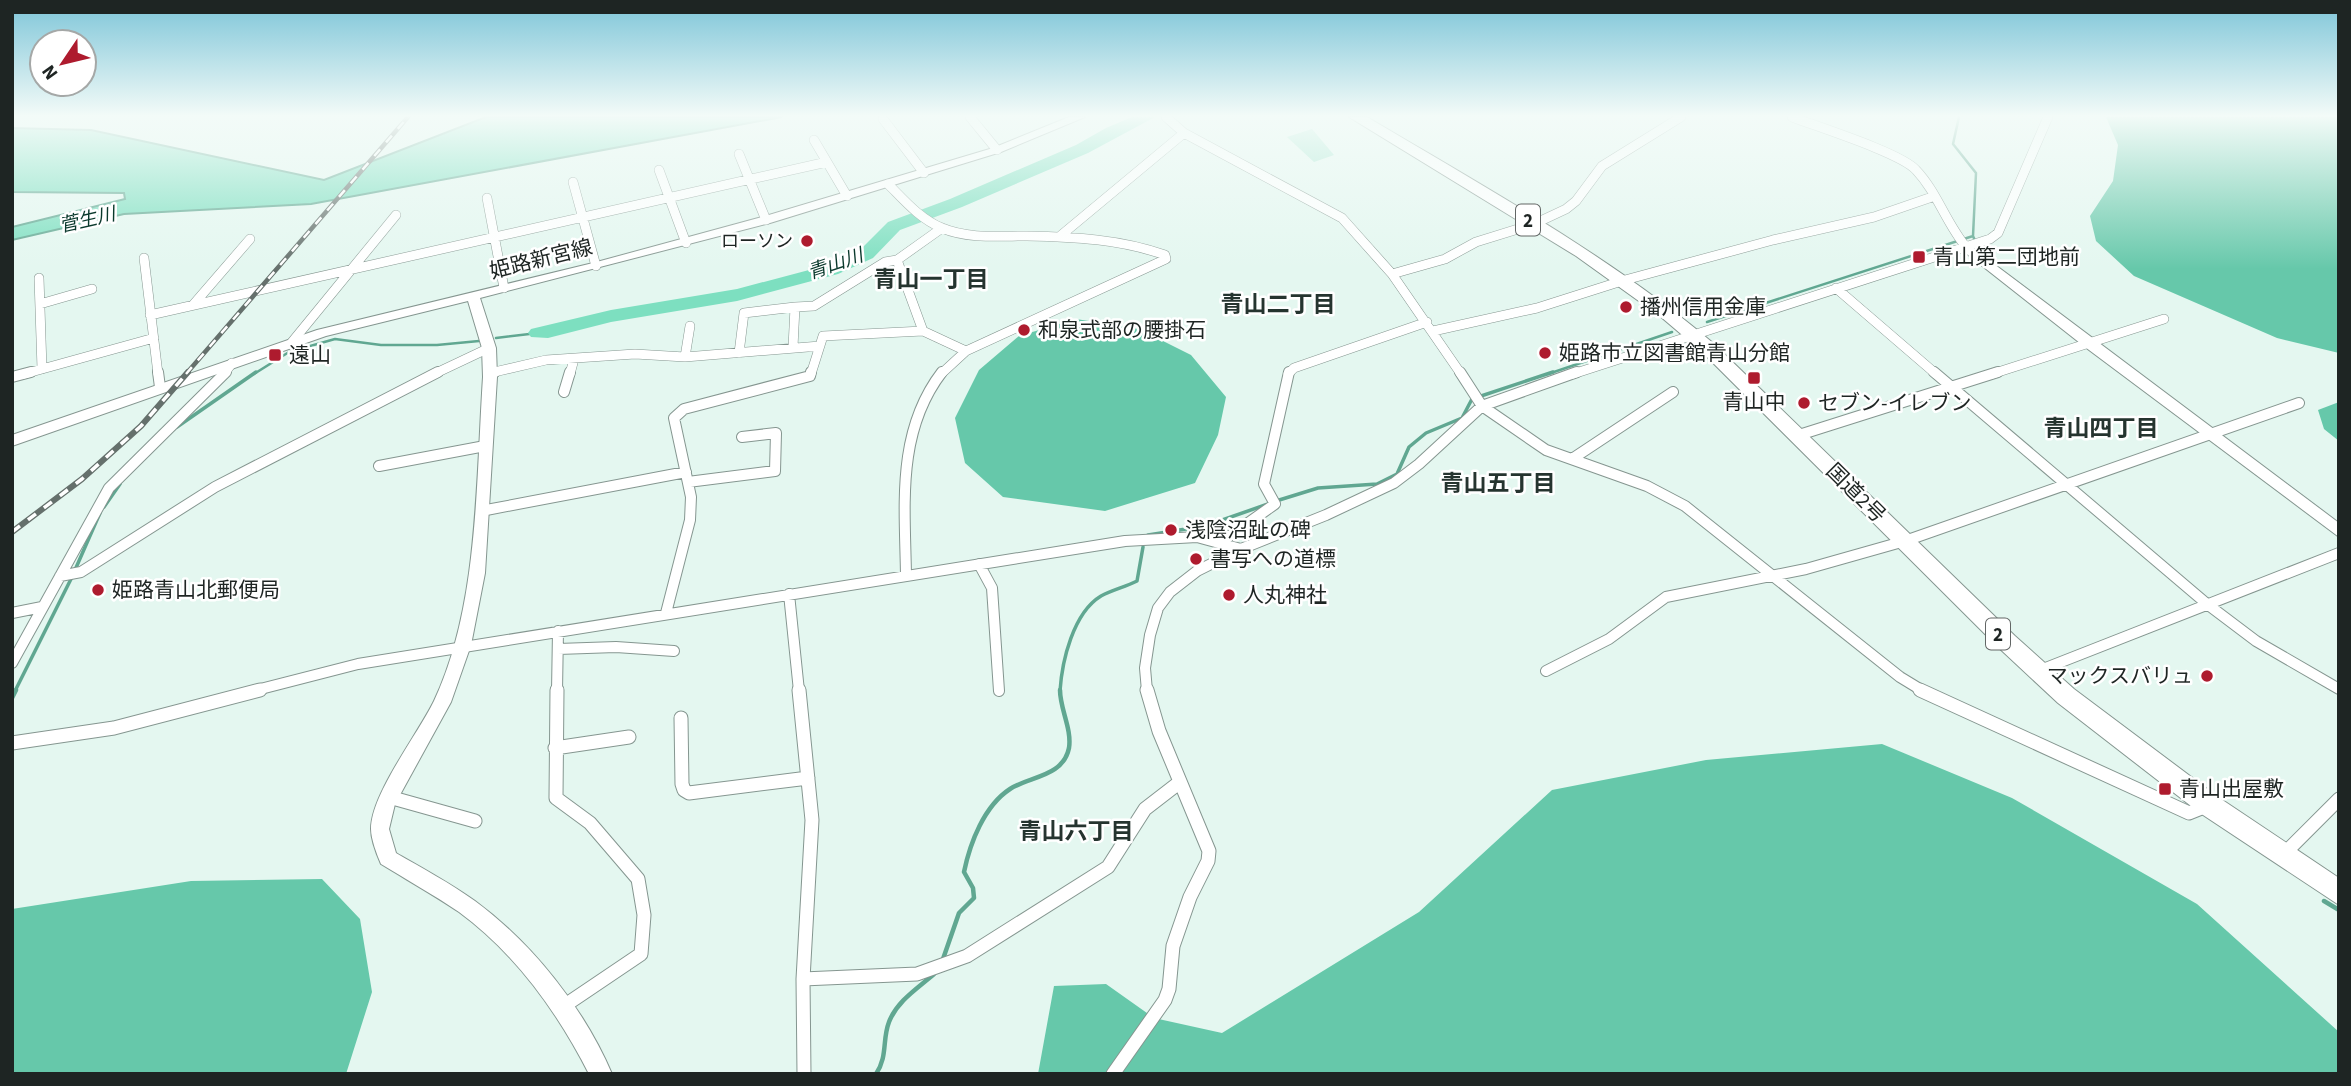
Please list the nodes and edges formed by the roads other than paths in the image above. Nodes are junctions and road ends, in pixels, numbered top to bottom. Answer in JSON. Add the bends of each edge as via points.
{"nodes":[{"id":1,"x":744,"y":168,"type":"edge"},
{"id":2,"x":801,"y":168,"type":"edge"},
{"id":3,"x":830,"y":168,"type":"edge"},
{"id":4,"x":920,"y":168,"type":"edge"},
{"id":5,"x":941,"y":168,"type":"edge"},
{"id":6,"x":1142,"y":168,"type":"edge"},
{"id":7,"x":1248,"y":168,"type":"edge"},
{"id":8,"x":1440,"y":168,"type":"edge"},
{"id":9,"x":1601,"y":168,"type":"edge"},
{"id":10,"x":1916,"y":168,"type":"edge"},
{"id":11,"x":2026,"y":168,"type":"edge"},
{"id":12,"x":659,"y":170,"type":"dead end"},
{"id":13,"x":924,"y":173,"type":"junction"},
{"id":14,"x":749,"y":179,"type":"junction"},
{"id":15,"x":573,"y":182,"type":"dead end"},
{"id":16,"x":888,"y":184,"type":"junction"},
{"id":17,"x":847,"y":196,"type":"junction"},
{"id":18,"x":1932,"y":197,"type":"junction"},
{"id":19,"x":487,"y":198,"type":"dead end"},
{"id":20,"x":669,"y":198,"type":"junction"},
{"id":21,"x":396,"y":215,"type":"dead end"},
{"id":22,"x":582,"y":217,"type":"junction"},
{"id":23,"x":766,"y":220,"type":"junction"},
{"id":24,"x":1534,"y":224,"type":"junction"},
{"id":25,"x":942,"y":228,"type":"junction"},
{"id":26,"x":495,"y":237,"type":"junction"},
{"id":27,"x":1059,"y":237,"type":"junction"},
{"id":28,"x":250,"y":239,"type":"dead end"},
{"id":29,"x":686,"y":243,"type":"junction"},
{"id":30,"x":1973,"y":245,"type":"junction"},
{"id":31,"x":144,"y":258,"type":"dead end"},
{"id":32,"x":897,"y":260,"type":"junction"},
{"id":33,"x":596,"y":266,"type":"junction"},
{"id":34,"x":354,"y":268,"type":"junction"},
{"id":35,"x":1392,"y":274,"type":"junction"},
{"id":36,"x":40,"y":278,"type":"dead end"},
{"id":37,"x":1625,"y":280,"type":"junction"},
{"id":38,"x":504,"y":288,"type":"junction"},
{"id":39,"x":1836,"y":288,"type":"junction"},
{"id":40,"x":92,"y":289,"type":"dead end"},
{"id":41,"x":473,"y":296,"type":"junction"},
{"id":42,"x":40,"y":304,"type":"junction"},
{"id":43,"x":193,"y":305,"type":"junction"},
{"id":44,"x":795,"y":307,"type":"junction"},
{"id":45,"x":150,"y":315,"type":"junction"},
{"id":46,"x":2164,"y":320,"type":"dead end"},
{"id":47,"x":690,"y":326,"type":"dead end"},
{"id":48,"x":1430,"y":326,"type":"junction"},
{"id":49,"x":923,"y":331,"type":"junction"},
{"id":50,"x":1693,"y":334,"type":"junction"},
{"id":51,"x":154,"y":338,"type":"junction"},
{"id":52,"x":292,"y":342,"type":"junction"},
{"id":53,"x":2090,"y":344,"type":"junction"},
{"id":54,"x":820,"y":346,"type":"junction"},
{"id":55,"x":793,"y":347,"type":"junction"},
{"id":56,"x":489,"y":348,"type":"junction"},
{"id":57,"x":966,"y":351,"type":"junction"},
{"id":58,"x":738,"y":352,"type":"junction"},
{"id":59,"x":685,"y":357,"type":"junction"},
{"id":60,"x":574,"y":359,"type":"junction"},
{"id":61,"x":232,"y":363,"type":"junction"},
{"id":62,"x":41,"y":369,"type":"junction"},
{"id":63,"x":490,"y":373,"type":"junction"},
{"id":64,"x":12,"y":377,"type":"edge"},
{"id":65,"x":160,"y":387,"type":"junction"},
{"id":66,"x":1954,"y":388,"type":"junction"},
{"id":67,"x":564,"y":392,"type":"dead end"},
{"id":68,"x":1673,"y":392,"type":"dead end"},
{"id":69,"x":1479,"y":401,"type":"junction"},
{"id":70,"x":2299,"y":403,"type":"dead end"},
{"id":71,"x":2216,"y":433,"type":"junction"},
{"id":72,"x":1799,"y":435,"type":"junction"},
{"id":73,"x":741,"y":437,"type":"dead end"},
{"id":74,"x":12,"y":441,"type":"edge"},
{"id":75,"x":485,"y":446,"type":"junction"},
{"id":76,"x":1572,"y":459,"type":"junction"},
{"id":77,"x":379,"y":466,"type":"dead end"},
{"id":78,"x":687,"y":477,"type":"junction"},
{"id":79,"x":2068,"y":485,"type":"junction"},
{"id":80,"x":481,"y":511,"type":"junction"},
{"id":81,"x":2339,"y":531,"type":"edge"},
{"id":82,"x":1224,"y":540,"type":"junction"},
{"id":83,"x":1905,"y":541,"type":"junction"},
{"id":84,"x":1241,"y":549,"type":"junction"},
{"id":85,"x":2339,"y":553,"type":"edge"},
{"id":86,"x":979,"y":564,"type":"junction"},
{"id":87,"x":1771,"y":574,"type":"junction"},
{"id":88,"x":60,"y":576,"type":"junction"},
{"id":89,"x":906,"y":576,"type":"junction"},
{"id":90,"x":789,"y":594,"type":"junction"},
{"id":91,"x":2207,"y":604,"type":"junction"},
{"id":92,"x":42,"y":607,"type":"junction"},
{"id":93,"x":12,"y":612,"type":"edge"},
{"id":94,"x":666,"y":613,"type":"junction"},
{"id":95,"x":558,"y":631,"type":"junction"},
{"id":96,"x":463,"y":645,"type":"junction"},
{"id":97,"x":558,"y":649,"type":"junction"},
{"id":98,"x":674,"y":651,"type":"dead end"},
{"id":99,"x":12,"y":663,"type":"edge"},
{"id":100,"x":1546,"y":671,"type":"dead end"},
{"id":101,"x":2038,"y":671,"type":"junction"},
{"id":102,"x":2339,"y":689,"type":"edge"},
{"id":103,"x":999,"y":692,"type":"dead end"},
{"id":104,"x":681,"y":718,"type":"dead end"},
{"id":105,"x":629,"y":737,"type":"dead end"},
{"id":106,"x":12,"y":743,"type":"edge"},
{"id":107,"x":555,"y":748,"type":"junction"},
{"id":108,"x":808,"y":778,"type":"junction"},
{"id":109,"x":1180,"y":782,"type":"junction"},
{"id":110,"x":389,"y":797,"type":"junction"},
{"id":111,"x":2339,"y":799,"type":"edge"},
{"id":112,"x":2209,"y":805,"type":"junction"},
{"id":113,"x":475,"y":821,"type":"dead end"},
{"id":114,"x":2282,"y":856,"type":"junction"},
{"id":115,"x":2339,"y":893,"type":"edge"},
{"id":116,"x":803,"y":979,"type":"junction"},
{"id":117,"x":561,"y":1008,"type":"junction"},
{"id":118,"x":601,"y":1074,"type":"edge"},
{"id":119,"x":804,"y":1074,"type":"edge"},
{"id":120,"x":1113,"y":1074,"type":"edge"}],
"edges":[{"from":1,"to":14,"type":"street"},
{"from":2,"to":14,"type":"street"},
{"from":3,"to":17,"type":"street"},
{"from":4,"to":13,"type":"street"},
{"from":5,"to":13,"type":"street","name":"姫路新宮線"},
{"from":6,"to":27,"type":"street"},
{"from":7,"to":35,"type":"street","via":[[1342,218]]},
{"from":8,"to":24,"type":"highway","name":"国道2号","number":"2"},
{"from":9,"to":24,"type":"street","via":[[1576,201]]},
{"from":10,"to":18,"type":"street"},
{"from":11,"to":30,"type":"street","via":[[1998,233]]},
{"from":12,"to":20,"type":"street"},
{"from":13,"to":16,"type":"street","name":"姫路新宮線"},
{"from":14,"to":20,"type":"street"},
{"from":14,"to":23,"type":"street"},
{"from":15,"to":22,"type":"street"},
{"from":16,"to":17,"type":"street","name":"姫路新宮線"},
{"from":16,"to":25,"type":"street"},
{"from":17,"to":23,"type":"street","name":"姫路新宮線"},
{"from":18,"to":30,"type":"street","via":[[1955,235]]},
{"from":18,"to":37,"type":"street","via":[[1874,217]]},
{"from":19,"to":26,"type":"street"},
{"from":20,"to":22,"type":"street"},
{"from":20,"to":29,"type":"street"},
{"from":21,"to":34,"type":"street"},
{"from":22,"to":26,"type":"street"},
{"from":22,"to":33,"type":"street"},
{"from":23,"to":29,"type":"street","name":"姫路新宮線"},
{"from":24,"to":35,"type":"street"},
{"from":24,"to":37,"type":"highway","name":"国道2号","number":"2"},
{"from":25,"to":27,"type":"street","via":[[998,236]]},
{"from":25,"to":32,"type":"street"},
{"from":26,"to":34,"type":"street"},
{"from":26,"to":38,"type":"street"},
{"from":27,"to":57,"type":"street","via":[[1136,246],[1166,259]]},
{"from":28,"to":43,"type":"street"},
{"from":29,"to":33,"type":"street","name":"姫路新宮線"},
{"from":30,"to":39,"type":"street"},
{"from":30,"to":53,"type":"street"},
{"from":31,"to":45,"type":"street"},
{"from":32,"to":44,"type":"street","via":[[885,262],[814,306]]},
{"from":32,"to":49,"type":"street"},
{"from":33,"to":38,"type":"street","name":"姫路新宮線"},
{"from":34,"to":43,"type":"street"},
{"from":34,"to":52,"type":"street"},
{"from":35,"to":48,"type":"street"},
{"from":36,"to":42,"type":"street"},
{"from":37,"to":48,"type":"street","via":[[1537,308]]},
{"from":37,"to":50,"type":"highway","name":"国道2号","number":"2"},
{"from":38,"to":41,"type":"street","name":"姫路新宮線"},
{"from":39,"to":50,"type":"street"},
{"from":39,"to":66,"type":"street"},
{"from":40,"to":42,"type":"street"},
{"from":41,"to":52,"type":"street","name":"姫路新宮線"},
{"from":41,"to":56,"type":"street"},
{"from":42,"to":62,"type":"street"},
{"from":43,"to":45,"type":"street"},
{"from":44,"to":55,"type":"street"},
{"from":44,"to":58,"type":"street","via":[[744,313]]},
{"from":45,"to":51,"type":"street"},
{"from":46,"to":53,"type":"street"},
{"from":47,"to":59,"type":"street"},
{"from":48,"to":69,"type":"street"},
{"from":48,"to":82,"type":"street","via":[[1288,373],[1264,484],[1275,504]]},
{"from":49,"to":54,"type":"street","via":[[823,337]]},
{"from":49,"to":57,"type":"street"},
{"from":50,"to":69,"type":"street"},
{"from":50,"to":72,"type":"highway","name":"国道2号","number":"2"},
{"from":51,"to":62,"type":"street"},
{"from":51,"to":65,"type":"street"},
{"from":52,"to":61,"type":"street","name":"姫路新宮線"},
{"from":53,"to":66,"type":"street"},
{"from":53,"to":71,"type":"street"},
{"from":54,"to":55,"type":"street"},
{"from":54,"to":78,"type":"street","via":[[810,376],[684,409],[674,418]]},
{"from":55,"to":58,"type":"street"},
{"from":56,"to":63,"type":"street"},
{"from":56,"to":88,"type":"street","via":[[215,487],[81,572]]},
{"from":57,"to":89,"type":"street","via":[[945,366],[927,390],[907,440]]},
{"from":58,"to":59,"type":"street"},
{"from":59,"to":60,"type":"street","via":[[635,354]]},
{"from":60,"to":63,"type":"street","via":[[546,360]]},
{"from":60,"to":67,"type":"street"},
{"from":61,"to":65,"type":"street","name":"姫路新宮線"},
{"from":61,"to":88,"type":"street","via":[[109,488]]},
{"from":62,"to":64,"type":"street"},
{"from":63,"to":75,"type":"street"},
{"from":65,"to":74,"type":"street","name":"姫路新宮線"},
{"from":66,"to":72,"type":"street"},
{"from":66,"to":79,"type":"street"},
{"from":68,"to":76,"type":"street"},
{"from":69,"to":76,"type":"street","via":[[1546,450]]},
{"from":69,"to":84,"type":"street","via":[[1419,464],[1394,483]]},
{"from":70,"to":71,"type":"street"},
{"from":71,"to":79,"type":"street"},
{"from":71,"to":81,"type":"street"},
{"from":72,"to":83,"type":"highway","name":"国道2号","number":"2"},
{"from":73,"to":78,"type":"street","via":[[775,433],[775,471]]},
{"from":75,"to":77,"type":"street"},
{"from":75,"to":80,"type":"street"},
{"from":76,"to":87,"type":"street","via":[[1647,486],[1685,506]]},
{"from":78,"to":80,"type":"street"},
{"from":78,"to":94,"type":"street","via":[[690,520]]},
{"from":79,"to":83,"type":"street"},
{"from":79,"to":91,"type":"street"},
{"from":80,"to":96,"type":"street","via":[[477,573]]},
{"from":82,"to":84,"type":"street"},
{"from":82,"to":86,"type":"street","via":[[1201,535],[1125,541]]},
{"from":83,"to":87,"type":"street","via":[[1806,569]]},
{"from":83,"to":101,"type":"highway","name":"国道2号","number":"2"},
{"from":84,"to":109,"type":"street","via":[[1197,571],[1170,592],[1158,608],[1150,635],[1144,668],[1148,697]]},
{"from":85,"to":91,"type":"street"},
{"from":86,"to":89,"type":"street"},
{"from":86,"to":103,"type":"street","via":[[992,588]]},
{"from":87,"to":100,"type":"street","via":[[1666,597],[1609,639]]},
{"from":87,"to":112,"type":"street","via":[[1929,695],[2189,813]]},
{"from":88,"to":92,"type":"street"},
{"from":89,"to":90,"type":"street"},
{"from":90,"to":94,"type":"street"},
{"from":90,"to":108,"type":"street"},
{"from":91,"to":101,"type":"street"},
{"from":91,"to":102,"type":"street","via":[[2256,641]]},
{"from":92,"to":93,"type":"street"},
{"from":92,"to":99,"type":"street"},
{"from":94,"to":95,"type":"street"},
{"from":95,"to":96,"type":"street"},
{"from":95,"to":97,"type":"street"},
{"from":96,"to":106,"type":"street","via":[[358,664],[114,728]]},
{"from":96,"to":110,"type":"street","via":[[442,702]]},
{"from":97,"to":98,"type":"street"},
{"from":97,"to":107,"type":"street"},
{"from":101,"to":112,"type":"highway","name":"国道2号","number":"2"},
{"from":104,"to":108,"type":"street","via":[[682,784],[689,793]]},
{"from":105,"to":107,"type":"street"},
{"from":107,"to":117,"type":"street","via":[[556,798],[590,823],[638,879],[643,915],[641,954]]},
{"from":108,"to":116,"type":"street","via":[[812,820]]},
{"from":109,"to":116,"type":"street","via":[[1145,809],[1108,867],[967,957],[917,974]]},
{"from":109,"to":120,"type":"street","via":[[1209,851],[1208,860],[1173,946],[1165,1000]]},
{"from":110,"to":113,"type":"street"},
{"from":110,"to":117,"type":"street","via":[[380,829],[388,858],[468,908],[512,947]]},
{"from":111,"to":114,"type":"street"},
{"from":112,"to":114,"type":"highway","name":"国道2号","number":"2"},
{"from":114,"to":115,"type":"highway","name":"国道2号","number":"2"},
{"from":116,"to":119,"type":"street"},
{"from":117,"to":118,"type":"street"}]}
